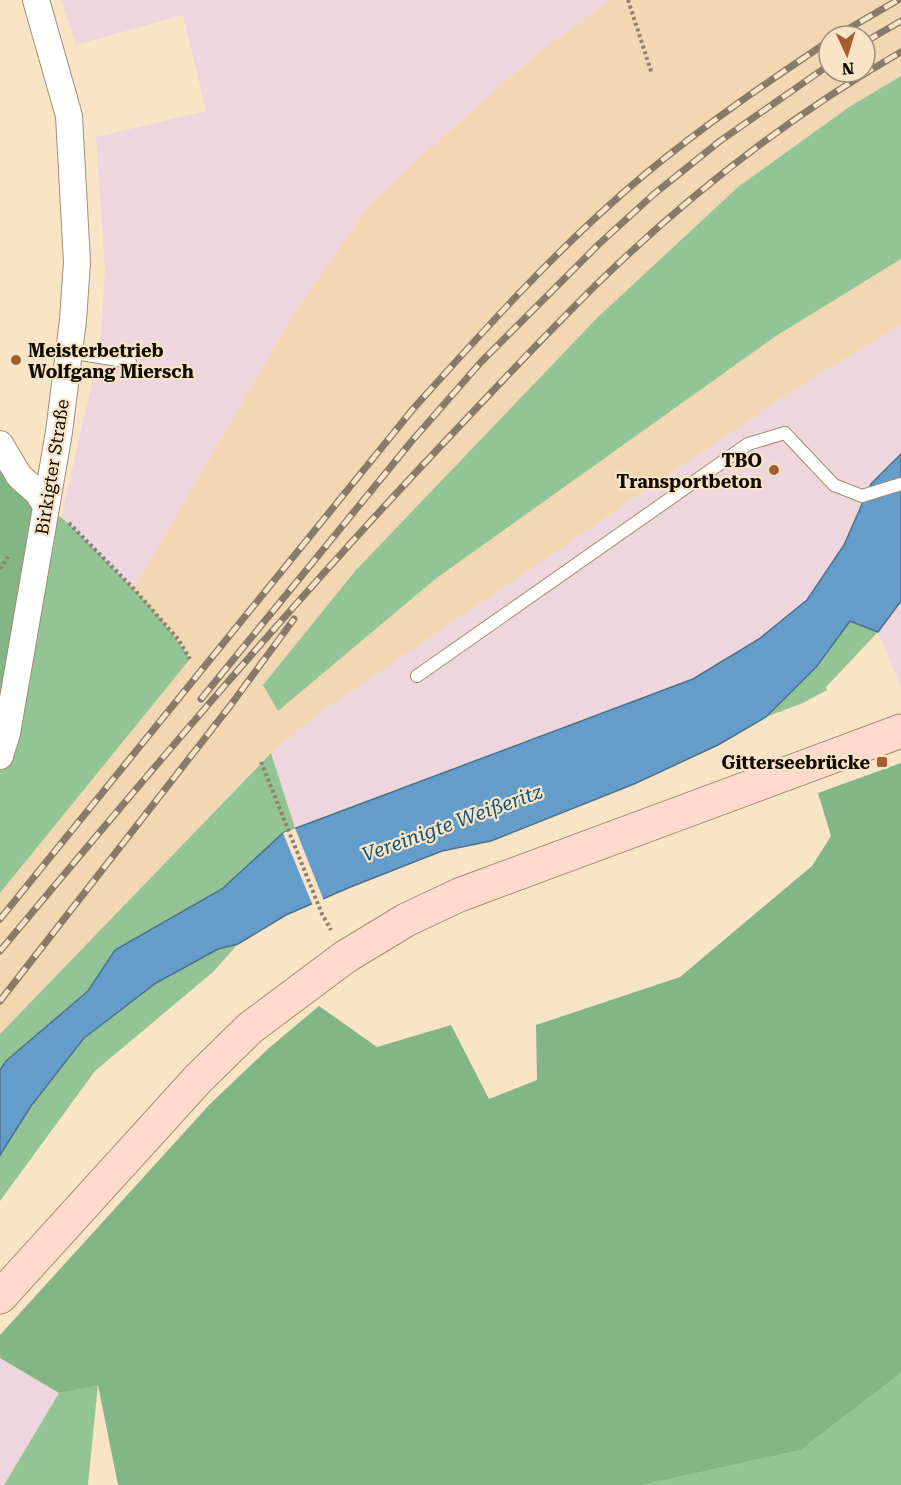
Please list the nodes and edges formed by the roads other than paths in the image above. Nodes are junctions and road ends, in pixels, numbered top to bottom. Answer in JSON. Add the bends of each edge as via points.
{"nodes":[{"id":1,"x":36,"y":0,"type":"edge"},
{"id":2,"x":69,"y":352,"type":"junction"},
{"id":3,"x":130,"y":362,"type":"dead end"},
{"id":4,"x":0,"y":444,"type":"edge"},
{"id":5,"x":901,"y":484,"type":"edge"},
{"id":6,"x":46,"y":506,"type":"junction"},
{"id":7,"x":417,"y":676,"type":"dead end"},
{"id":8,"x":901,"y":731,"type":"edge"},
{"id":9,"x":0,"y":756,"type":"edge"},
{"id":10,"x":0,"y":1297,"type":"edge"}],
"edges":[{"from":1,"to":2,"type":"street","name":"Birkigter Straße","via":[[69,116],[77,262]]},
{"from":2,"to":3,"type":"lane"},
{"from":2,"to":6,"type":"street","name":"Birkigter Straße"},
{"from":4,"to":6,"type":"street","via":[[19,476]]},
{"from":5,"to":7,"type":"lane","via":[[862,496],[834,484],[785,433],[748,444]]},
{"from":6,"to":9,"type":"street","name":"Birkigter Straße"},
{"from":8,"to":10,"type":"main road","via":[[459,895],[406,920],[345,957],[250,1028],[198,1079]]}]}
